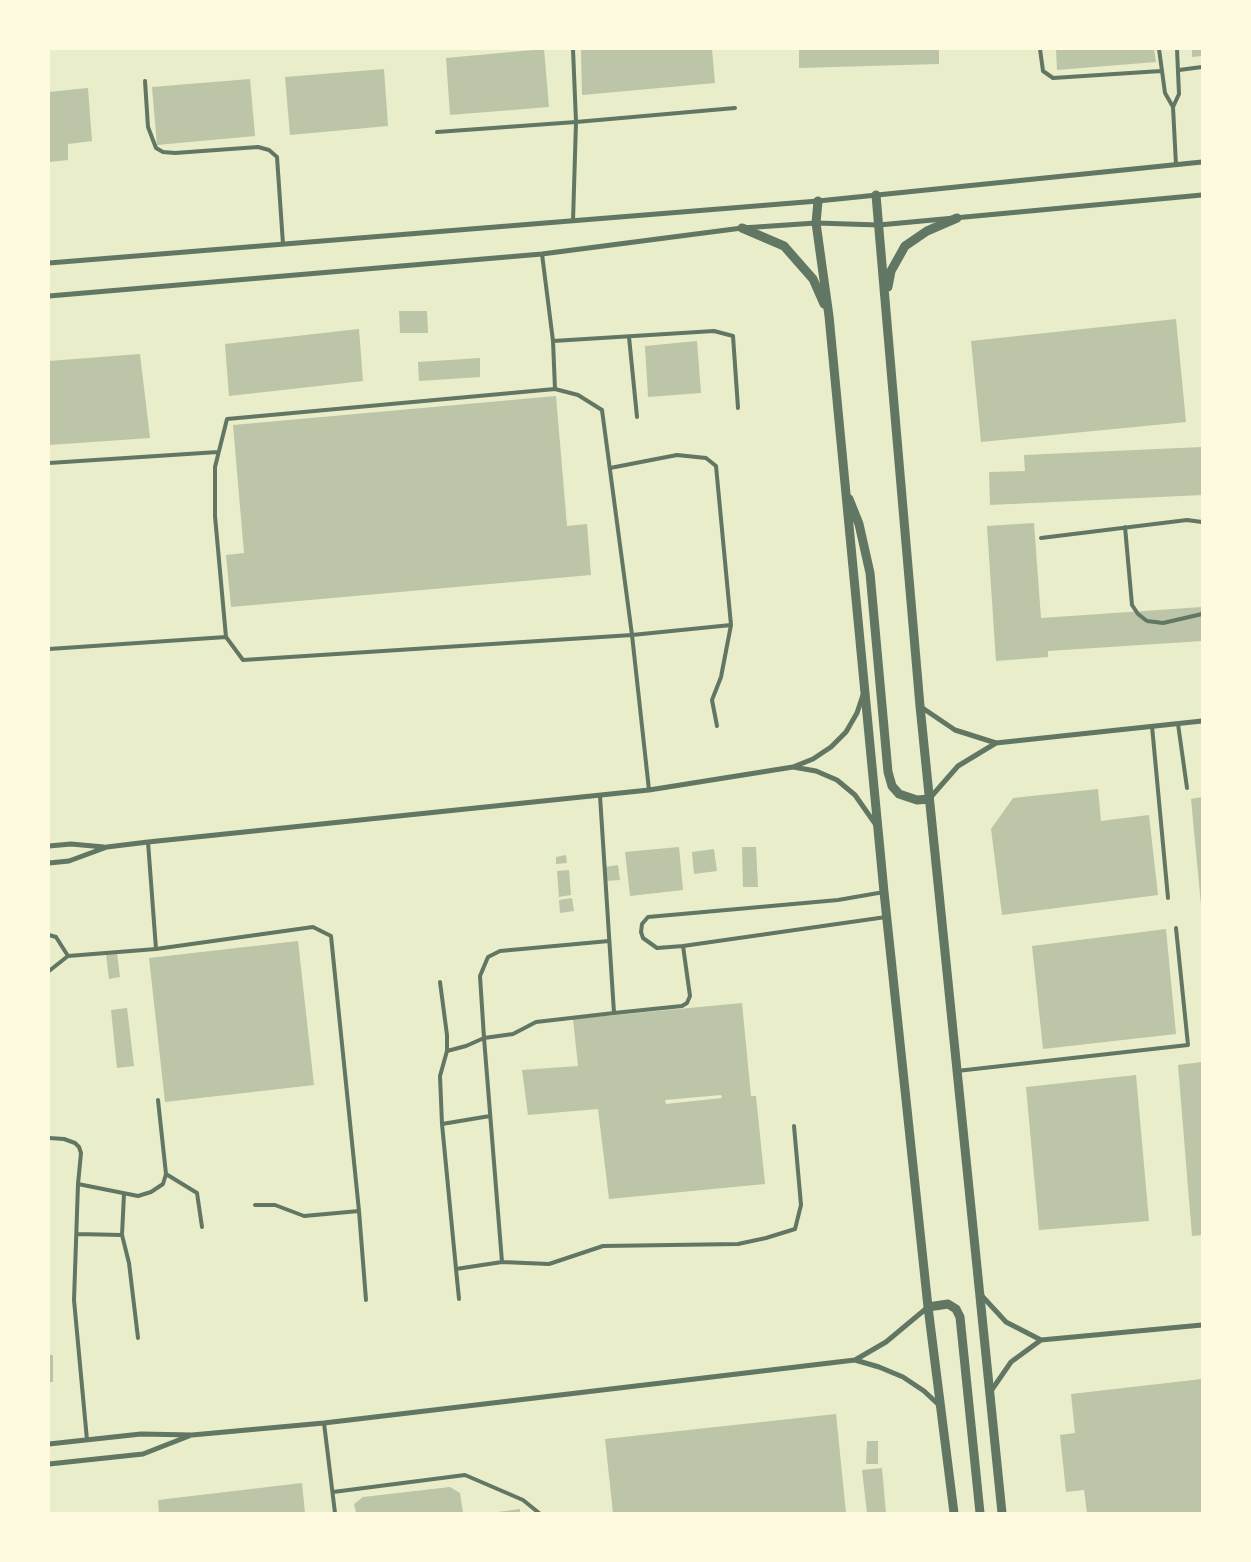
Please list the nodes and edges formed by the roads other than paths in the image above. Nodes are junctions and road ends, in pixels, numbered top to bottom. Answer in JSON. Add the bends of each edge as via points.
{"nodes":[{"id":1,"x":573,"y":49,"type":"edge"},
{"id":2,"x":1040,"y":49,"type":"edge"},
{"id":3,"x":1159,"y":49,"type":"edge"},
{"id":4,"x":1177,"y":49,"type":"edge"},
{"id":5,"x":1202,"y":67,"type":"edge"},
{"id":6,"x":1179,"y":70,"type":"junction"},
{"id":7,"x":1161,"y":71,"type":"junction"},
{"id":8,"x":145,"y":81,"type":"dead end"},
{"id":9,"x":1173,"y":107,"type":"junction"},
{"id":10,"x":735,"y":108,"type":"dead end"},
{"id":11,"x":576,"y":122,"type":"junction"},
{"id":12,"x":437,"y":132,"type":"dead end"},
{"id":13,"x":1202,"y":162,"type":"edge"},
{"id":14,"x":1176,"y":165,"type":"junction"},
{"id":15,"x":876,"y":195,"type":"junction"},
{"id":16,"x":1202,"y":195,"type":"edge"},
{"id":17,"x":818,"y":201,"type":"junction"},
{"id":18,"x":957,"y":218,"type":"junction"},
{"id":19,"x":573,"y":221,"type":"junction"},
{"id":20,"x":816,"y":223,"type":"junction"},
{"id":21,"x":879,"y":225,"type":"junction"},
{"id":22,"x":742,"y":228,"type":"junction"},
{"id":23,"x":283,"y":244,"type":"junction"},
{"id":24,"x":542,"y":254,"type":"junction"},
{"id":25,"x":49,"y":263,"type":"edge"},
{"id":26,"x":49,"y":296,"type":"edge"},
{"id":27,"x":886,"y":299,"type":"junction"},
{"id":28,"x":829,"y":316,"type":"junction"},
{"id":29,"x":629,"y":336,"type":"junction"},
{"id":30,"x":553,"y":341,"type":"junction"},
{"id":31,"x":555,"y":389,"type":"junction"},
{"id":32,"x":738,"y":408,"type":"dead end"},
{"id":33,"x":637,"y":417,"type":"dead end"},
{"id":34,"x":218,"y":452,"type":"junction"},
{"id":35,"x":49,"y":463,"type":"edge"},
{"id":36,"x":610,"y":468,"type":"junction"},
{"id":37,"x":845,"y":488,"type":"junction"},
{"id":38,"x":1202,"y":522,"type":"edge"},
{"id":39,"x":1125,"y":527,"type":"junction"},
{"id":40,"x":1041,"y":538,"type":"dead end"},
{"id":41,"x":1202,"y":614,"type":"edge"},
{"id":42,"x":731,"y":626,"type":"junction"},
{"id":43,"x":632,"y":634,"type":"junction"},
{"id":44,"x":226,"y":638,"type":"junction"},
{"id":45,"x":49,"y":649,"type":"edge"},
{"id":46,"x":864,"y":692,"type":"junction"},
{"id":47,"x":920,"y":706,"type":"junction"},
{"id":48,"x":1202,"y":721,"type":"edge"},
{"id":49,"x":1178,"y":724,"type":"junction"},
{"id":50,"x":717,"y":726,"type":"dead end"},
{"id":51,"x":1152,"y":726,"type":"junction"},
{"id":52,"x":996,"y":743,"type":"junction"},
{"id":53,"x":793,"y":767,"type":"junction"},
{"id":54,"x":1187,"y":788,"type":"dead end"},
{"id":55,"x":648,"y":790,"type":"junction"},
{"id":56,"x":600,"y":796,"type":"junction"},
{"id":57,"x":929,"y":799,"type":"junction"},
{"id":58,"x":878,"y":829,"type":"junction"},
{"id":59,"x":148,"y":842,"type":"junction"},
{"id":60,"x":49,"y":846,"type":"edge"},
{"id":61,"x":107,"y":847,"type":"junction"},
{"id":62,"x":49,"y":863,"type":"edge"},
{"id":63,"x":884,"y":892,"type":"junction"},
{"id":64,"x":1168,"y":898,"type":"dead end"},
{"id":65,"x":887,"y":917,"type":"junction"},
{"id":66,"x":1176,"y":928,"type":"dead end"},
{"id":67,"x":49,"y":935,"type":"edge"},
{"id":68,"x":609,"y":941,"type":"junction"},
{"id":69,"x":683,"y":946,"type":"junction"},
{"id":70,"x":156,"y":949,"type":"junction"},
{"id":71,"x":68,"y":956,"type":"junction"},
{"id":72,"x":49,"y":971,"type":"edge"},
{"id":73,"x":440,"y":982,"type":"dead end"},
{"id":74,"x":614,"y":1013,"type":"junction"},
{"id":75,"x":484,"y":1038,"type":"junction"},
{"id":76,"x":447,"y":1051,"type":"junction"},
{"id":77,"x":957,"y":1071,"type":"junction"},
{"id":78,"x":158,"y":1100,"type":"dead end"},
{"id":79,"x":490,"y":1116,"type":"junction"},
{"id":80,"x":442,"y":1124,"type":"junction"},
{"id":81,"x":794,"y":1126,"type":"dead end"},
{"id":82,"x":49,"y":1138,"type":"edge"},
{"id":83,"x":166,"y":1174,"type":"junction"},
{"id":84,"x":78,"y":1184,"type":"junction"},
{"id":85,"x":124,"y":1194,"type":"junction"},
{"id":86,"x":255,"y":1205,"type":"dead end"},
{"id":87,"x":359,"y":1211,"type":"junction"},
{"id":88,"x":202,"y":1227,"type":"dead end"},
{"id":89,"x":77,"y":1234,"type":"junction"},
{"id":90,"x":122,"y":1235,"type":"junction"},
{"id":91,"x":502,"y":1262,"type":"junction"},
{"id":92,"x":456,"y":1269,"type":"junction"},
{"id":93,"x":980,"y":1294,"type":"junction"},
{"id":94,"x":459,"y":1299,"type":"dead end"},
{"id":95,"x":366,"y":1300,"type":"dead end"},
{"id":96,"x":928,"y":1306,"type":"junction"},
{"id":97,"x":1202,"y":1325,"type":"edge"},
{"id":98,"x":138,"y":1338,"type":"dead end"},
{"id":99,"x":1041,"y":1340,"type":"junction"},
{"id":100,"x":855,"y":1360,"type":"junction"},
{"id":101,"x":990,"y":1394,"type":"junction"},
{"id":102,"x":942,"y":1408,"type":"junction"},
{"id":103,"x":324,"y":1422,"type":"junction"},
{"id":104,"x":192,"y":1435,"type":"junction"},
{"id":105,"x":87,"y":1440,"type":"junction"},
{"id":106,"x":49,"y":1444,"type":"edge"},
{"id":107,"x":49,"y":1464,"type":"edge"},
{"id":108,"x":333,"y":1492,"type":"junction"},
{"id":109,"x":334,"y":1513,"type":"edge"},
{"id":110,"x":539,"y":1513,"type":"edge"},
{"id":111,"x":954,"y":1513,"type":"edge"},
{"id":112,"x":980,"y":1513,"type":"edge"},
{"id":113,"x":1002,"y":1513,"type":"edge"}],
"edges":[{"from":1,"to":11,"type":"lane"},
{"from":2,"to":7,"type":"lane","via":[[1043,71],[1053,78]]},
{"from":3,"to":7,"type":"lane"},
{"from":4,"to":6,"type":"lane"},
{"from":5,"to":6,"type":"lane"},
{"from":6,"to":9,"type":"lane","via":[[1179,94]]},
{"from":7,"to":9,"type":"lane","via":[[1165,93]]},
{"from":8,"to":23,"type":"lane","via":[[148,127],[156,148],[175,153],[258,147],[277,157]]},
{"from":9,"to":14,"type":"lane"},
{"from":10,"to":11,"type":"lane"},
{"from":11,"to":12,"type":"lane"},
{"from":11,"to":19,"type":"lane"},
{"from":13,"to":14,"type":"street"},
{"from":14,"to":15,"type":"street"},
{"from":15,"to":17,"type":"street"},
{"from":15,"to":21,"type":"street"},
{"from":16,"to":18,"type":"street"},
{"from":17,"to":19,"type":"street"},
{"from":17,"to":20,"type":"street"},
{"from":18,"to":21,"type":"street"},
{"from":18,"to":27,"type":"street","via":[[927,231],[905,246],[891,271]]},
{"from":19,"to":23,"type":"street"},
{"from":20,"to":21,"type":"street"},
{"from":20,"to":22,"type":"street"},
{"from":20,"to":28,"type":"street"},
{"from":21,"to":27,"type":"street"},
{"from":22,"to":24,"type":"street"},
{"from":22,"to":28,"type":"street","via":[[784,246],[813,279]]},
{"from":23,"to":25,"type":"street"},
{"from":24,"to":26,"type":"street"},
{"from":24,"to":30,"type":"lane"},
{"from":27,"to":47,"type":"street"},
{"from":28,"to":37,"type":"street"},
{"from":29,"to":30,"type":"lane"},
{"from":29,"to":32,"type":"lane","via":[[714,331],[733,336]]},
{"from":29,"to":33,"type":"lane"},
{"from":30,"to":31,"type":"lane"},
{"from":31,"to":34,"type":"lane","via":[[227,418]]},
{"from":31,"to":36,"type":"lane","via":[[578,395],[602,410]]},
{"from":34,"to":35,"type":"lane"},
{"from":34,"to":44,"type":"lane","via":[[215,516]]},
{"from":36,"to":42,"type":"lane","via":[[677,455],[706,458],[716,466]]},
{"from":36,"to":43,"type":"lane"},
{"from":37,"to":46,"type":"street"},
{"from":37,"to":57,"type":"street","via":[[859,524],[870,573],[888,772],[892,786],[899,794],[917,800]]},
{"from":38,"to":39,"type":"lane","via":[[1187,520]]},
{"from":39,"to":40,"type":"lane"},
{"from":39,"to":41,"type":"lane","via":[[1132,605],[1138,614],[1147,621],[1163,623]]},
{"from":42,"to":43,"type":"lane"},
{"from":42,"to":50,"type":"lane","via":[[722,677],[712,700]]},
{"from":43,"to":44,"type":"lane","via":[[243,660]]},
{"from":43,"to":55,"type":"lane"},
{"from":44,"to":45,"type":"lane"},
{"from":46,"to":53,"type":"street","via":[[846,732],[813,760]]},
{"from":46,"to":58,"type":"street"},
{"from":47,"to":52,"type":"street","via":[[955,730]]},
{"from":47,"to":57,"type":"street"},
{"from":48,"to":49,"type":"street"},
{"from":49,"to":51,"type":"street"},
{"from":49,"to":54,"type":"lane"},
{"from":51,"to":52,"type":"street"},
{"from":51,"to":64,"type":"lane"},
{"from":52,"to":57,"type":"street","via":[[958,766]]},
{"from":53,"to":55,"type":"street"},
{"from":53,"to":58,"type":"street","via":[[816,771],[837,780],[856,795]]},
{"from":55,"to":56,"type":"street"},
{"from":56,"to":59,"type":"street"},
{"from":56,"to":68,"type":"lane"},
{"from":57,"to":77,"type":"street"},
{"from":58,"to":63,"type":"street"},
{"from":59,"to":61,"type":"street"},
{"from":59,"to":70,"type":"lane"},
{"from":60,"to":61,"type":"street"},
{"from":61,"to":62,"type":"street","via":[[69,861]]},
{"from":63,"to":65,"type":"street"},
{"from":63,"to":69,"type":"lane","via":[[838,900],[648,917],[642,924],[644,938],[657,948]]},
{"from":65,"to":69,"type":"lane"},
{"from":65,"to":96,"type":"street"},
{"from":66,"to":77,"type":"lane","via":[[1188,1045]]},
{"from":67,"to":71,"type":"lane","via":[[56,937]]},
{"from":68,"to":74,"type":"lane"},
{"from":68,"to":75,"type":"lane","via":[[500,951],[488,957],[480,976]]},
{"from":69,"to":74,"type":"lane","via":[[690,996],[687,1003]]},
{"from":70,"to":71,"type":"lane"},
{"from":70,"to":87,"type":"lane","via":[[313,927],[330,936]]},
{"from":71,"to":72,"type":"lane"},
{"from":73,"to":76,"type":"lane"},
{"from":74,"to":75,"type":"lane","via":[[536,1022],[513,1034]]},
{"from":75,"to":76,"type":"lane"},
{"from":75,"to":79,"type":"lane"},
{"from":76,"to":80,"type":"lane","via":[[440,1076]]},
{"from":77,"to":93,"type":"street"},
{"from":78,"to":83,"type":"lane"},
{"from":79,"to":80,"type":"lane"},
{"from":79,"to":91,"type":"lane"},
{"from":80,"to":92,"type":"lane"},
{"from":81,"to":91,"type":"lane","via":[[801,1204],[795,1229],[738,1244],[603,1246],[549,1264]]},
{"from":82,"to":84,"type":"lane","via":[[64,1139],[79,1147]]},
{"from":83,"to":85,"type":"lane","via":[[163,1184],[151,1192],[138,1196]]},
{"from":83,"to":88,"type":"lane","via":[[197,1193]]},
{"from":84,"to":85,"type":"lane"},
{"from":84,"to":89,"type":"lane"},
{"from":85,"to":90,"type":"lane"},
{"from":86,"to":87,"type":"lane","via":[[275,1205],[304,1216]]},
{"from":87,"to":95,"type":"lane"},
{"from":89,"to":90,"type":"lane"},
{"from":89,"to":105,"type":"lane","via":[[74,1300]]},
{"from":90,"to":98,"type":"lane"},
{"from":91,"to":92,"type":"lane"},
{"from":92,"to":94,"type":"lane"},
{"from":93,"to":99,"type":"street","via":[[1006,1322]]},
{"from":93,"to":101,"type":"street"},
{"from":96,"to":100,"type":"street","via":[[886,1342]]},
{"from":96,"to":102,"type":"street"},
{"from":96,"to":112,"type":"street","via":[[948,1304],[960,1317]]},
{"from":97,"to":99,"type":"street"},
{"from":99,"to":101,"type":"street","via":[[1011,1362]]},
{"from":100,"to":102,"type":"street","via":[[903,1377]]},
{"from":100,"to":103,"type":"street"},
{"from":101,"to":113,"type":"street"},
{"from":102,"to":111,"type":"street"},
{"from":103,"to":104,"type":"street"},
{"from":103,"to":108,"type":"lane"},
{"from":104,"to":105,"type":"street","via":[[141,1434]]},
{"from":104,"to":107,"type":"street","via":[[143,1454]]},
{"from":105,"to":106,"type":"street"},
{"from":108,"to":109,"type":"lane"},
{"from":108,"to":110,"type":"lane","via":[[465,1475],[523,1500]]}]}
